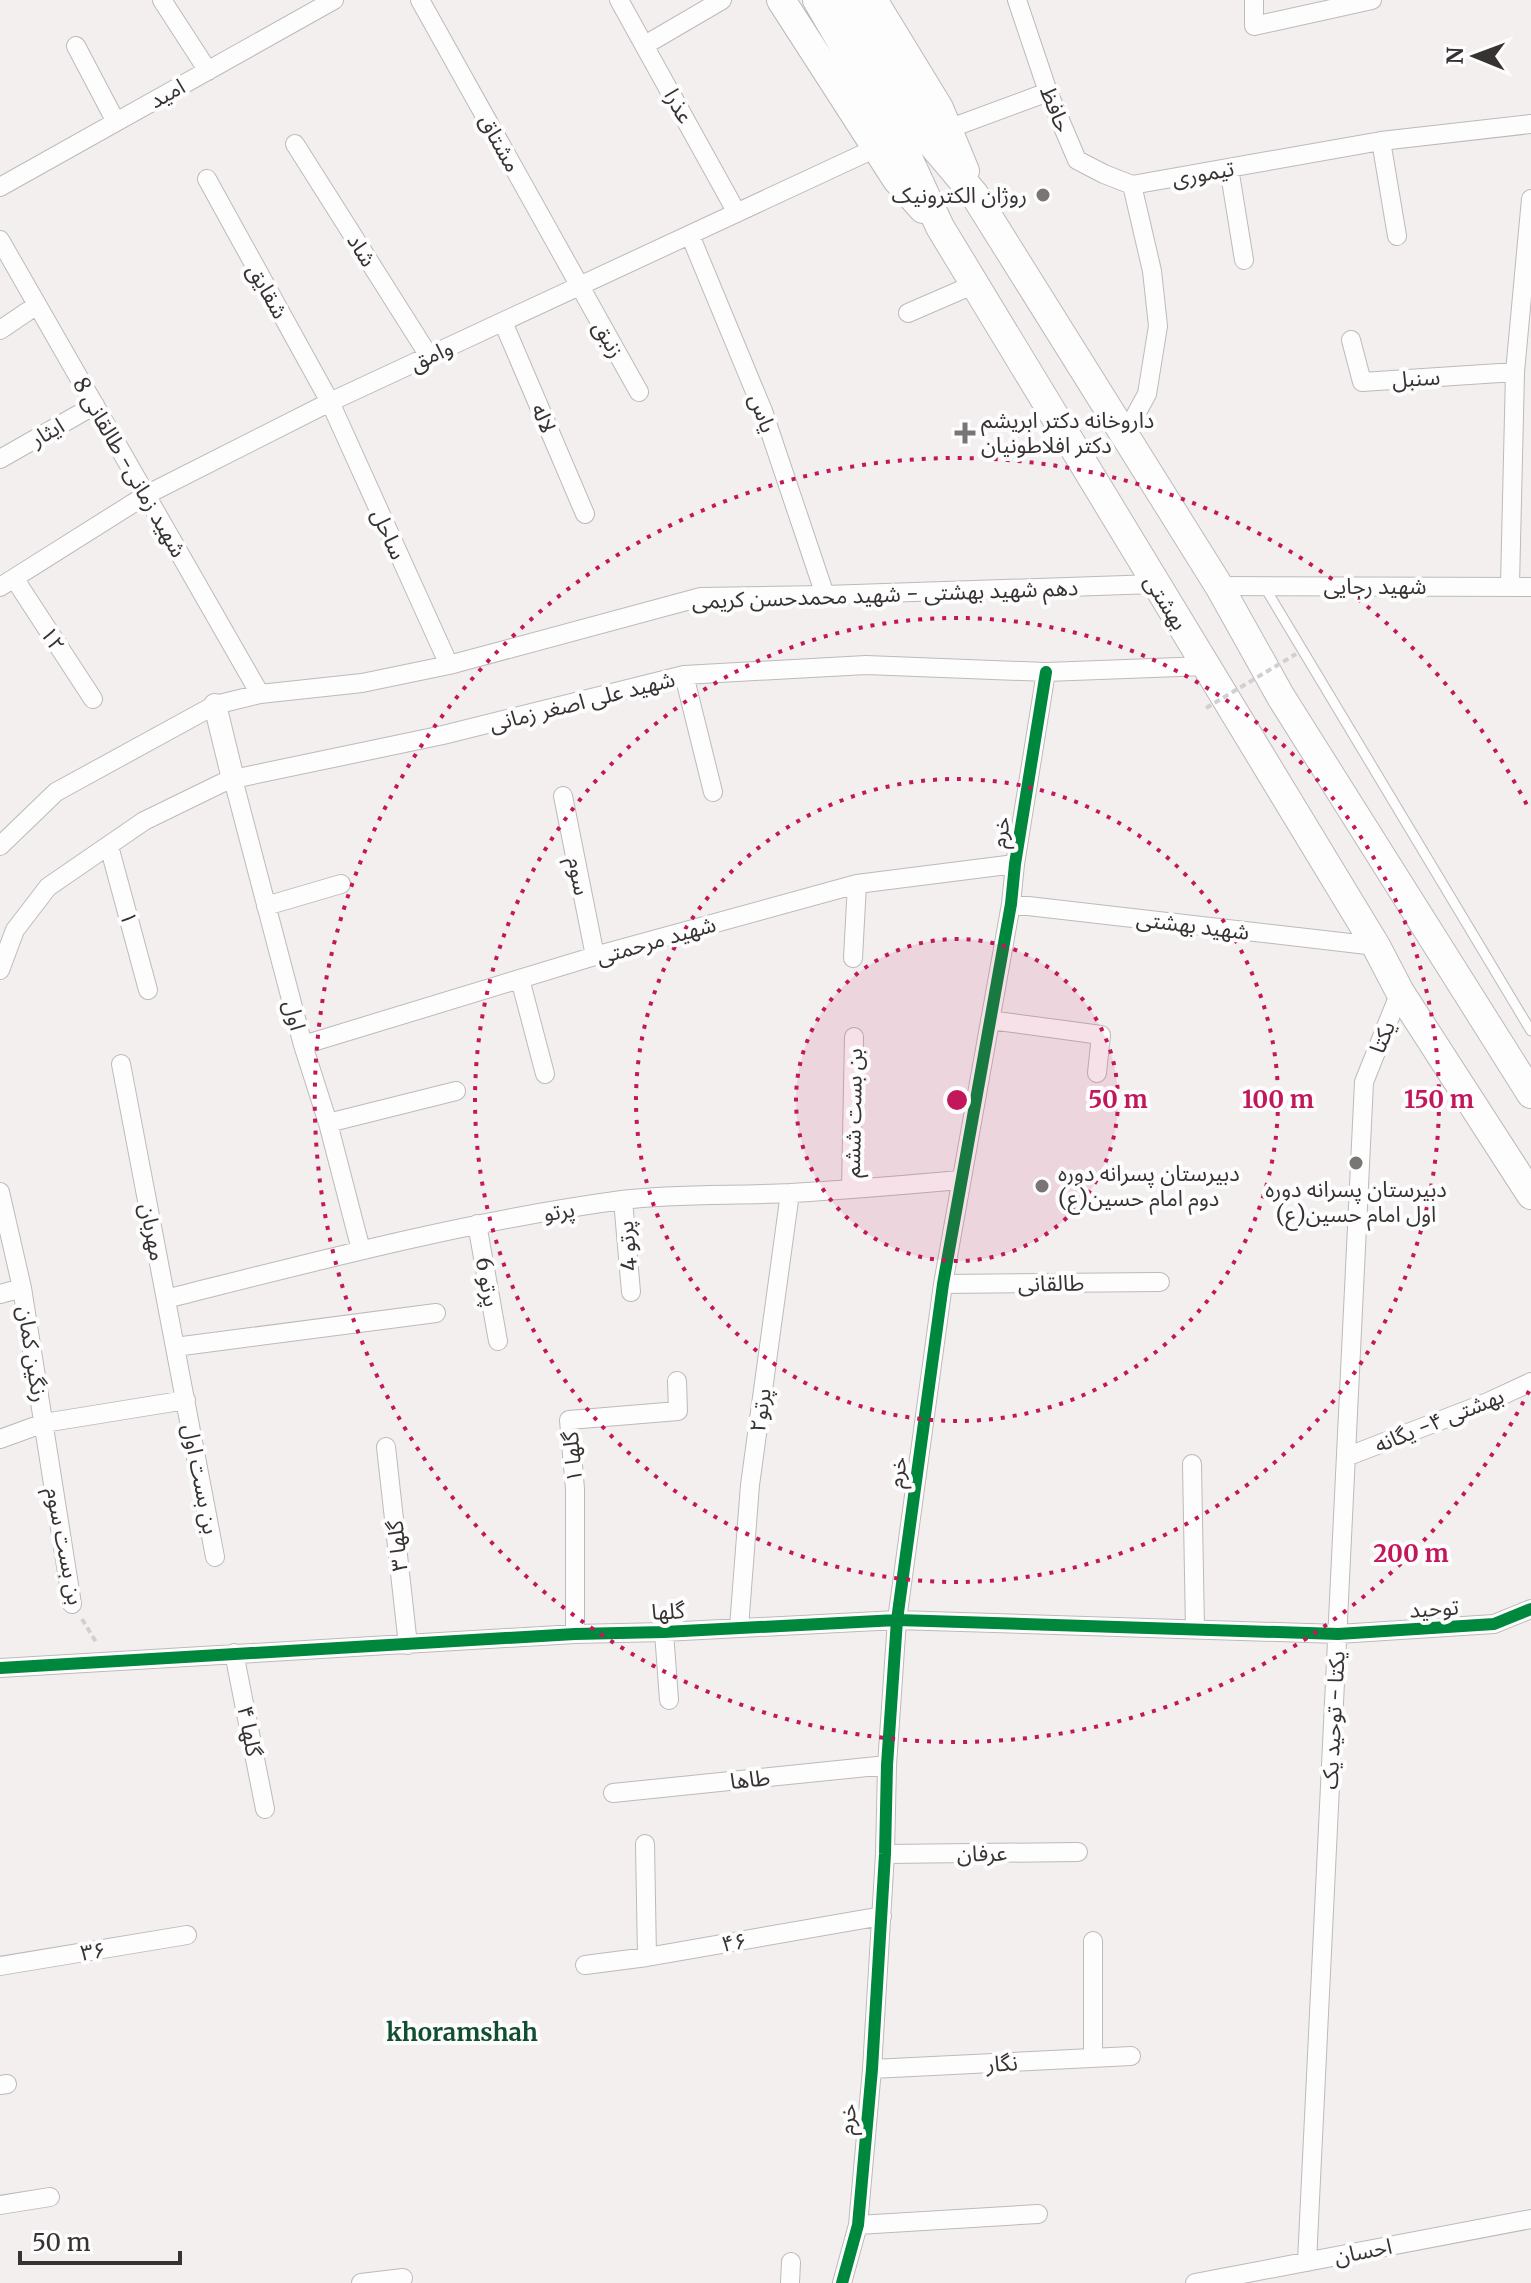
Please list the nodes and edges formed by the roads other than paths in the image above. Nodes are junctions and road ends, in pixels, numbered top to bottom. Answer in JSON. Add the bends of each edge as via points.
{"nodes":[{"id":1,"x":162,"y":0,"type":"edge"},
{"id":2,"x":334,"y":0,"type":"edge"},
{"id":3,"x":420,"y":0,"type":"edge"},
{"id":4,"x":619,"y":0,"type":"edge"},
{"id":5,"x":722,"y":0,"type":"edge"},
{"id":6,"x":781,"y":0,"type":"edge"},
{"id":7,"x":817,"y":0,"type":"edge"},
{"id":8,"x":845,"y":0,"type":"edge"},
{"id":9,"x":873,"y":0,"type":"edge"},
{"id":10,"x":1017,"y":0,"type":"edge"},
{"id":11,"x":1254,"y":0,"type":"edge"},
{"id":12,"x":1370,"y":0,"type":"edge"},
{"id":13,"x":645,"y":45,"type":"junction"},
{"id":14,"x":76,"y":46,"type":"dead end"},
{"id":15,"x":208,"y":71,"type":"junction"},
{"id":16,"x":1048,"y":92,"type":"junction"},
{"id":17,"x":116,"y":122,"type":"junction"},
{"id":18,"x":1531,"y":124,"type":"edge"},
{"id":19,"x":948,"y":129,"type":"junction"},
{"id":20,"x":1381,"y":141,"type":"junction"},
{"id":21,"x":295,"y":144,"type":"dead end"},
{"id":22,"x":876,"y":148,"type":"junction"},
{"id":23,"x":1229,"y":168,"type":"junction"},
{"id":24,"x":207,"y":179,"type":"dead end"},
{"id":25,"x":1132,"y":185,"type":"junction"},
{"id":26,"x":0,"y":187,"type":"edge"},
{"id":27,"x":974,"y":194,"type":"junction"},
{"id":28,"x":1531,"y":199,"type":"edge"},
{"id":29,"x":737,"y":213,"type":"junction"},
{"id":30,"x":940,"y":227,"type":"junction"},
{"id":31,"x":690,"y":235,"type":"junction"},
{"id":32,"x":1397,"y":236,"type":"dead end"},
{"id":33,"x":0,"y":240,"type":"edge"},
{"id":34,"x":1244,"y":260,"type":"dead end"},
{"id":35,"x":975,"y":284,"type":"junction"},
{"id":36,"x":580,"y":286,"type":"junction"},
{"id":37,"x":37,"y":305,"type":"junction"},
{"id":38,"x":908,"y":313,"type":"dead end"},
{"id":39,"x":503,"y":322,"type":"junction"},
{"id":40,"x":0,"y":330,"type":"edge"},
{"id":41,"x":1351,"y":340,"type":"dead end"},
{"id":42,"x":429,"y":356,"type":"junction"},
{"id":43,"x":1515,"y":372,"type":"junction"},
{"id":44,"x":639,"y":392,"type":"dead end"},
{"id":45,"x":330,"y":402,"type":"junction"},
{"id":46,"x":95,"y":405,"type":"junction"},
{"id":47,"x":1124,"y":436,"type":"junction"},
{"id":48,"x":0,"y":459,"type":"edge"},
{"id":49,"x":146,"y":495,"type":"junction"},
{"id":50,"x":585,"y":514,"type":"dead end"},
{"id":51,"x":7,"y":583,"type":"edge"},
{"id":52,"x":1155,"y":584,"type":"junction"},
{"id":53,"x":1510,"y":585,"type":"junction"},
{"id":54,"x":1219,"y":586,"type":"junction"},
{"id":55,"x":1264,"y":586,"type":"junction"},
{"id":56,"x":1531,"y":587,"type":"edge"},
{"id":57,"x":825,"y":595,"type":"junction"},
{"id":58,"x":449,"y":665,"type":"junction"},
{"id":59,"x":1206,"y":666,"type":"junction"},
{"id":60,"x":1046,"y":672,"type":"junction"},
{"id":61,"x":684,"y":675,"type":"junction"},
{"id":62,"x":260,"y":694,"type":"junction"},
{"id":63,"x":93,"y":699,"type":"dead end"},
{"id":64,"x":215,"y":705,"type":"junction"},
{"id":65,"x":233,"y":779,"type":"junction"},
{"id":66,"x":713,"y":792,"type":"dead end"},
{"id":67,"x":563,"y":796,"type":"dead end"},
{"id":68,"x":0,"y":846,"type":"edge"},
{"id":69,"x":109,"y":846,"type":"junction"},
{"id":70,"x":1015,"y":864,"type":"junction"},
{"id":71,"x":341,"y":884,"type":"dead end"},
{"id":72,"x":857,"y":884,"type":"junction"},
{"id":73,"x":1011,"y":904,"type":"junction"},
{"id":74,"x":266,"y":906,"type":"junction"},
{"id":75,"x":1376,"y":946,"type":"junction"},
{"id":76,"x":595,"y":956,"type":"junction"},
{"id":77,"x":853,"y":958,"type":"dead end"},
{"id":78,"x":0,"y":970,"type":"edge"},
{"id":79,"x":520,"y":979,"type":"junction"},
{"id":80,"x":148,"y":990,"type":"dead end"},
{"id":81,"x":1400,"y":992,"type":"junction"},
{"id":82,"x":990,"y":1020,"type":"junction"},
{"id":83,"x":1531,"y":1031,"type":"edge"},
{"id":84,"x":854,"y":1037,"type":"dead end"},
{"id":85,"x":303,"y":1045,"type":"junction"},
{"id":86,"x":121,"y":1064,"type":"dead end"},
{"id":87,"x":1097,"y":1073,"type":"dead end"},
{"id":88,"x":545,"y":1074,"type":"dead end"},
{"id":89,"x":1364,"y":1082,"type":"joint"},
{"id":90,"x":456,"y":1091,"type":"dead end"},
{"id":91,"x":1531,"y":1094,"type":"edge"},
{"id":92,"x":328,"y":1123,"type":"junction"},
{"id":93,"x":960,"y":1180,"type":"junction"},
{"id":94,"x":851,"y":1189,"type":"junction"},
{"id":95,"x":0,"y":1192,"type":"edge"},
{"id":96,"x":790,"y":1193,"type":"junction"},
{"id":97,"x":1531,"y":1195,"type":"edge"},
{"id":98,"x":623,"y":1200,"type":"junction"},
{"id":99,"x":477,"y":1224,"type":"junction"},
{"id":100,"x":361,"y":1250,"type":"junction"},
{"id":101,"x":1160,"y":1282,"type":"dead end"},
{"id":102,"x":943,"y":1284,"type":"junction"},
{"id":103,"x":22,"y":1288,"type":"junction"},
{"id":104,"x":631,"y":1292,"type":"dead end"},
{"id":105,"x":0,"y":1294,"type":"edge"},
{"id":106,"x":166,"y":1299,"type":"junction"},
{"id":107,"x":436,"y":1313,"type":"dead end"},
{"id":108,"x":498,"y":1341,"type":"dead end"},
{"id":109,"x":175,"y":1347,"type":"junction"},
{"id":110,"x":677,"y":1381,"type":"dead end"},
{"id":111,"x":1531,"y":1382,"type":"edge"},
{"id":112,"x":186,"y":1400,"type":"junction"},
{"id":113,"x":44,"y":1423,"type":"junction"},
{"id":114,"x":0,"y":1439,"type":"edge"},
{"id":115,"x":386,"y":1447,"type":"dead end"},
{"id":116,"x":1346,"y":1457,"type":"junction"},
{"id":117,"x":1192,"y":1464,"type":"dead end"},
{"id":118,"x":215,"y":1557,"type":"dead end"},
{"id":119,"x":72,"y":1604,"type":"road end"},
{"id":120,"x":1531,"y":1609,"type":"edge"},
{"id":121,"x":897,"y":1620,"type":"junction"},
{"id":122,"x":739,"y":1627,"type":"junction"},
{"id":123,"x":1195,"y":1629,"type":"junction"},
{"id":124,"x":664,"y":1632,"type":"junction"},
{"id":125,"x":575,"y":1634,"type":"junction"},
{"id":126,"x":1338,"y":1634,"type":"junction"},
{"id":127,"x":408,"y":1645,"type":"junction"},
{"id":128,"x":234,"y":1653,"type":"junction"},
{"id":129,"x":0,"y":1668,"type":"edge"},
{"id":130,"x":669,"y":1700,"type":"dead end"},
{"id":131,"x":887,"y":1765,"type":"junction"},
{"id":132,"x":613,"y":1793,"type":"dead end"},
{"id":133,"x":265,"y":1809,"type":"dead end"},
{"id":134,"x":645,"y":1844,"type":"dead end"},
{"id":135,"x":1078,"y":1852,"type":"dead end"},
{"id":136,"x":885,"y":1854,"type":"junction"},
{"id":137,"x":882,"y":1916,"type":"junction"},
{"id":138,"x":187,"y":1935,"type":"dead end"},
{"id":139,"x":1093,"y":1941,"type":"dead end"},
{"id":140,"x":647,"y":1957,"type":"junction"},
{"id":141,"x":585,"y":1965,"type":"dead end"},
{"id":142,"x":0,"y":1966,"type":"edge"},
{"id":143,"x":1131,"y":2056,"type":"dead end"},
{"id":144,"x":1093,"y":2058,"type":"junction"},
{"id":145,"x":872,"y":2069,"type":"junction"},
{"id":146,"x":50,"y":2197,"type":"dead end"},
{"id":147,"x":0,"y":2205,"type":"edge"},
{"id":148,"x":1038,"y":2214,"type":"dead end"},
{"id":149,"x":1531,"y":2219,"type":"edge"},
{"id":150,"x":858,"y":2225,"type":"junction"},
{"id":151,"x":791,"y":2262,"type":"dead end"},
{"id":152,"x":1307,"y":2262,"type":"junction"},
{"id":153,"x":1284,"y":2275,"type":"edge"},
{"id":154,"x":403,"y":2278,"type":"dead end"},
{"id":155,"x":361,"y":2283,"type":"edge"},
{"id":156,"x":790,"y":2283,"type":"edge"},
{"id":157,"x":842,"y":2283,"type":"edge"},
{"id":158,"x":1195,"y":2283,"type":"edge"}],
"edges":[{"from":1,"to":15,"type":"street"},
{"from":2,"to":15,"type":"street","name":"امید"},
{"from":3,"to":36,"type":"street","name":"مشتاق"},
{"from":4,"to":13,"type":"street","name":"عذرا"},
{"from":5,"to":13,"type":"street"},
{"from":6,"to":22,"type":"main road"},
{"from":7,"to":30,"type":"main road","name":"بهشتی","via":[[905,151]]},
{"from":8,"to":27,"type":"main road","via":[[930,142]]},
{"from":9,"to":19,"type":"main road"},
{"from":10,"to":16,"type":"street","name":"حافظ"},
{"from":11,"to":12,"type":"street","via":[[1254,26]]},
{"from":13,"to":29,"type":"street","name":"عذرا"},
{"from":14,"to":17,"type":"street"},
{"from":15,"to":17,"type":"street","name":"امید"},
{"from":16,"to":19,"type":"street"},
{"from":16,"to":25,"type":"street","name":"حافظ","via":[[1077,160]]},
{"from":17,"to":26,"type":"street","name":"امید"},
{"from":18,"to":20,"type":"street","name":"تیموری"},
{"from":19,"to":27,"type":"main road"},
{"from":20,"to":23,"type":"street","name":"تیموری"},
{"from":20,"to":32,"type":"street"},
{"from":21,"to":42,"type":"street","name":"شاد"},
{"from":22,"to":29,"type":"street","name":"وامق"},
{"from":22,"to":30,"type":"main road"},
{"from":23,"to":25,"type":"street","name":"تیموری"},
{"from":23,"to":34,"type":"street"},
{"from":24,"to":45,"type":"street","name":"شقایق"},
{"from":25,"to":47,"type":"street","via":[[1152,271],[1158,326],[1147,394]]},
{"from":27,"to":47,"type":"main road"},
{"from":28,"to":43,"type":"street"},
{"from":29,"to":31,"type":"street","name":"وامق"},
{"from":30,"to":35,"type":"main road","name":"بهشتی"},
{"from":31,"to":36,"type":"street","name":"وامق"},
{"from":31,"to":57,"type":"street","name":"یاس","via":[[763,411]]},
{"from":33,"to":37,"type":"street","name":"شهید زمانی- طالقانی 8"},
{"from":35,"to":38,"type":"street"},
{"from":35,"to":52,"type":"main road","name":"بهشتی"},
{"from":36,"to":39,"type":"street","name":"وامق"},
{"from":36,"to":44,"type":"street","name":"زنبق"},
{"from":37,"to":40,"type":"street"},
{"from":37,"to":46,"type":"street","name":"شهید زمانی- طالقانی 8"},
{"from":39,"to":42,"type":"street","name":"وامق"},
{"from":39,"to":50,"type":"street","name":"لاله"},
{"from":41,"to":43,"type":"street","name":"سنبل","via":[[1362,382]]},
{"from":42,"to":45,"type":"street","name":"وامق"},
{"from":43,"to":53,"type":"street"},
{"from":45,"to":49,"type":"street","name":"وامق"},
{"from":45,"to":58,"type":"street","name":"ساحل"},
{"from":46,"to":48,"type":"street","name":"ایثار"},
{"from":46,"to":49,"type":"street","name":"شهید زمانی- طالقانی 8"},
{"from":47,"to":54,"type":"main road"},
{"from":49,"to":51,"type":"street","name":"وامق"},
{"from":49,"to":62,"type":"street","name":"شهید زمانی- طالقانی 8"},
{"from":51,"to":63,"type":"street","name":"۱۲"},
{"from":52,"to":57,"type":"street","name":"دهم شهید بهشتی - شهید محمدحسن کریمی"},
{"from":52,"to":59,"type":"main road","name":"بهشتی"},
{"from":53,"to":55,"type":"street","name":"شهید رجایی"},
{"from":53,"to":56,"type":"street","name":"شهید رجایی"},
{"from":54,"to":55,"type":"street","name":"شهید رجایی"},
{"from":54,"to":91,"type":"main road","via":[[1281,697]]},
{"from":55,"to":83,"type":"lane"},
{"from":57,"to":58,"type":"street","name":"دهم شهید بهشتی - شهید محمدحسن کریمی","via":[[701,597]]},
{"from":58,"to":62,"type":"street","name":"دهم شهید بهشتی - شهید محمدحسن کریمی","via":[[362,683]]},
{"from":59,"to":60,"type":"street","name":"شهید علی اصغر زمانی"},
{"from":59,"to":75,"type":"main road","name":"بهشتی"},
{"from":60,"to":61,"type":"street","name":"شهید علی اصغر زمانی","via":[[866,665]]},
{"from":60,"to":70,"type":"street","name":"خرم"},
{"from":61,"to":65,"type":"street","name":"شهید علی اصغر زمانی","via":[[443,735]]},
{"from":61,"to":66,"type":"street"},
{"from":62,"to":64,"type":"street","name":"دهم شهید بهشتی - شهید محمدحسن کریمی"},
{"from":64,"to":65,"type":"street"},
{"from":64,"to":68,"type":"street","name":"دهم شهید بهشتی - شهید محمدحسن کریمی","via":[[56,792]]},
{"from":65,"to":69,"type":"street","name":"شهید علی اصغر زمانی","via":[[144,821]]},
{"from":65,"to":74,"type":"street","name":"اول"},
{"from":67,"to":76,"type":"street","name":"سوم"},
{"from":69,"to":78,"type":"street","name":"شهید علی اصغر زمانی","via":[[48,887],[15,930]]},
{"from":69,"to":80,"type":"street","name":"۱"},
{"from":70,"to":72,"type":"street","name":"شهید مرحمتی"},
{"from":70,"to":73,"type":"street","name":"خرم"},
{"from":71,"to":74,"type":"street"},
{"from":72,"to":76,"type":"street","name":"شهید مرحمتی"},
{"from":72,"to":77,"type":"street"},
{"from":73,"to":75,"type":"street","name":"شهید بهشتی"},
{"from":73,"to":82,"type":"street","name":"خرم"},
{"from":74,"to":85,"type":"street","name":"اول"},
{"from":75,"to":81,"type":"main road","name":"بهشتی"},
{"from":76,"to":79,"type":"street","name":"شهید مرحمتی"},
{"from":79,"to":85,"type":"street","name":"شهید مرحمتی"},
{"from":79,"to":88,"type":"street"},
{"from":81,"to":89,"type":"street","name":"یکتا"},
{"from":81,"to":97,"type":"main road","name":"بهشتی"},
{"from":82,"to":87,"type":"street","via":[[1101,1035]]},
{"from":82,"to":93,"type":"street","name":"خرم"},
{"from":84,"to":94,"type":"street","name":"بن بست ششم"},
{"from":85,"to":92,"type":"street","name":"اول"},
{"from":86,"to":106,"type":"street","name":"مهربان"},
{"from":89,"to":116,"type":"street","name":"یکتا - توحید یک"},
{"from":90,"to":92,"type":"street"},
{"from":92,"to":100,"type":"street","name":"اول"},
{"from":93,"to":94,"type":"street","name":"پرتو"},
{"from":93,"to":102,"type":"street","name":"خرم"},
{"from":94,"to":96,"type":"street","name":"پرتو"},
{"from":95,"to":103,"type":"street","name":"رنگین کمان"},
{"from":96,"to":98,"type":"street","name":"پرتو"},
{"from":96,"to":122,"type":"street","name":"پرتو۲","via":[[750,1485]]},
{"from":98,"to":99,"type":"street","name":"پرتو"},
{"from":98,"to":104,"type":"street","name":"پرتو 4"},
{"from":99,"to":100,"type":"street","name":"پرتو"},
{"from":99,"to":108,"type":"street","name":"پرتو 6"},
{"from":100,"to":106,"type":"street","name":"پرتو"},
{"from":101,"to":102,"type":"street","name":"طالقانی"},
{"from":102,"to":121,"type":"street","name":"خرم"},
{"from":103,"to":105,"type":"street"},
{"from":103,"to":113,"type":"street","name":"رنگین کمان"},
{"from":106,"to":109,"type":"street","name":"مهربان"},
{"from":107,"to":109,"type":"street"},
{"from":109,"to":112,"type":"street","name":"مهربان"},
{"from":110,"to":125,"type":"street","name":"گلها ۱","via":[[678,1411],[569,1420],[575,1489]]},
{"from":111,"to":116,"type":"street","name":"بهشتی ۴- یگانه"},
{"from":112,"to":113,"type":"street"},
{"from":112,"to":118,"type":"street","name":"بن بست اول"},
{"from":113,"to":114,"type":"street"},
{"from":113,"to":119,"type":"street","name":"بن بست سوم"},
{"from":115,"to":127,"type":"street","name":"گلها ۳"},
{"from":116,"to":126,"type":"street","name":"یکتا - توحید یک"},
{"from":117,"to":123,"type":"street"},
{"from":120,"to":126,"type":"street","name":"توحید","via":[[1494,1624]]},
{"from":121,"to":122,"type":"street","name":"گلها"},
{"from":121,"to":123,"type":"street","name":"گلها"},
{"from":121,"to":131,"type":"street","name":"خرم"},
{"from":122,"to":124,"type":"street","name":"گلها"},
{"from":123,"to":126,"type":"street","name":"گلها"},
{"from":124,"to":125,"type":"street","name":"گلها"},
{"from":124,"to":130,"type":"street"},
{"from":125,"to":127,"type":"street","name":"گلها"},
{"from":126,"to":152,"type":"street","name":"یکتا - توحید یک"},
{"from":127,"to":128,"type":"street","name":"گلها"},
{"from":128,"to":129,"type":"street","name":"گلها"},
{"from":128,"to":133,"type":"street","name":"گلها ۴"},
{"from":131,"to":132,"type":"street","name":"طاها"},
{"from":131,"to":136,"type":"street","name":"خرم"},
{"from":134,"to":140,"type":"street"},
{"from":135,"to":136,"type":"street","name":"عرفان"},
{"from":136,"to":137,"type":"street","name":"خرم"},
{"from":137,"to":140,"type":"street","name":"۴۶"},
{"from":137,"to":145,"type":"street","name":"خرم"},
{"from":138,"to":142,"type":"street","name":"۳۶"},
{"from":139,"to":144,"type":"street"},
{"from":140,"to":141,"type":"street","name":"۴۶"},
{"from":143,"to":144,"type":"street","name":"نگار"},
{"from":144,"to":145,"type":"street","name":"نگار"},
{"from":145,"to":150,"type":"street","name":"خرم"},
{"from":146,"to":147,"type":"street"},
{"from":148,"to":150,"type":"street"},
{"from":149,"to":152,"type":"street","name":"احسان"},
{"from":150,"to":157,"type":"street","name":"خرم"},
{"from":151,"to":156,"type":"street"},
{"from":152,"to":153,"type":"street","name":"احسان"},
{"from":153,"to":158,"type":"street","name":"احسان"},
{"from":154,"to":155,"type":"street"}]}
